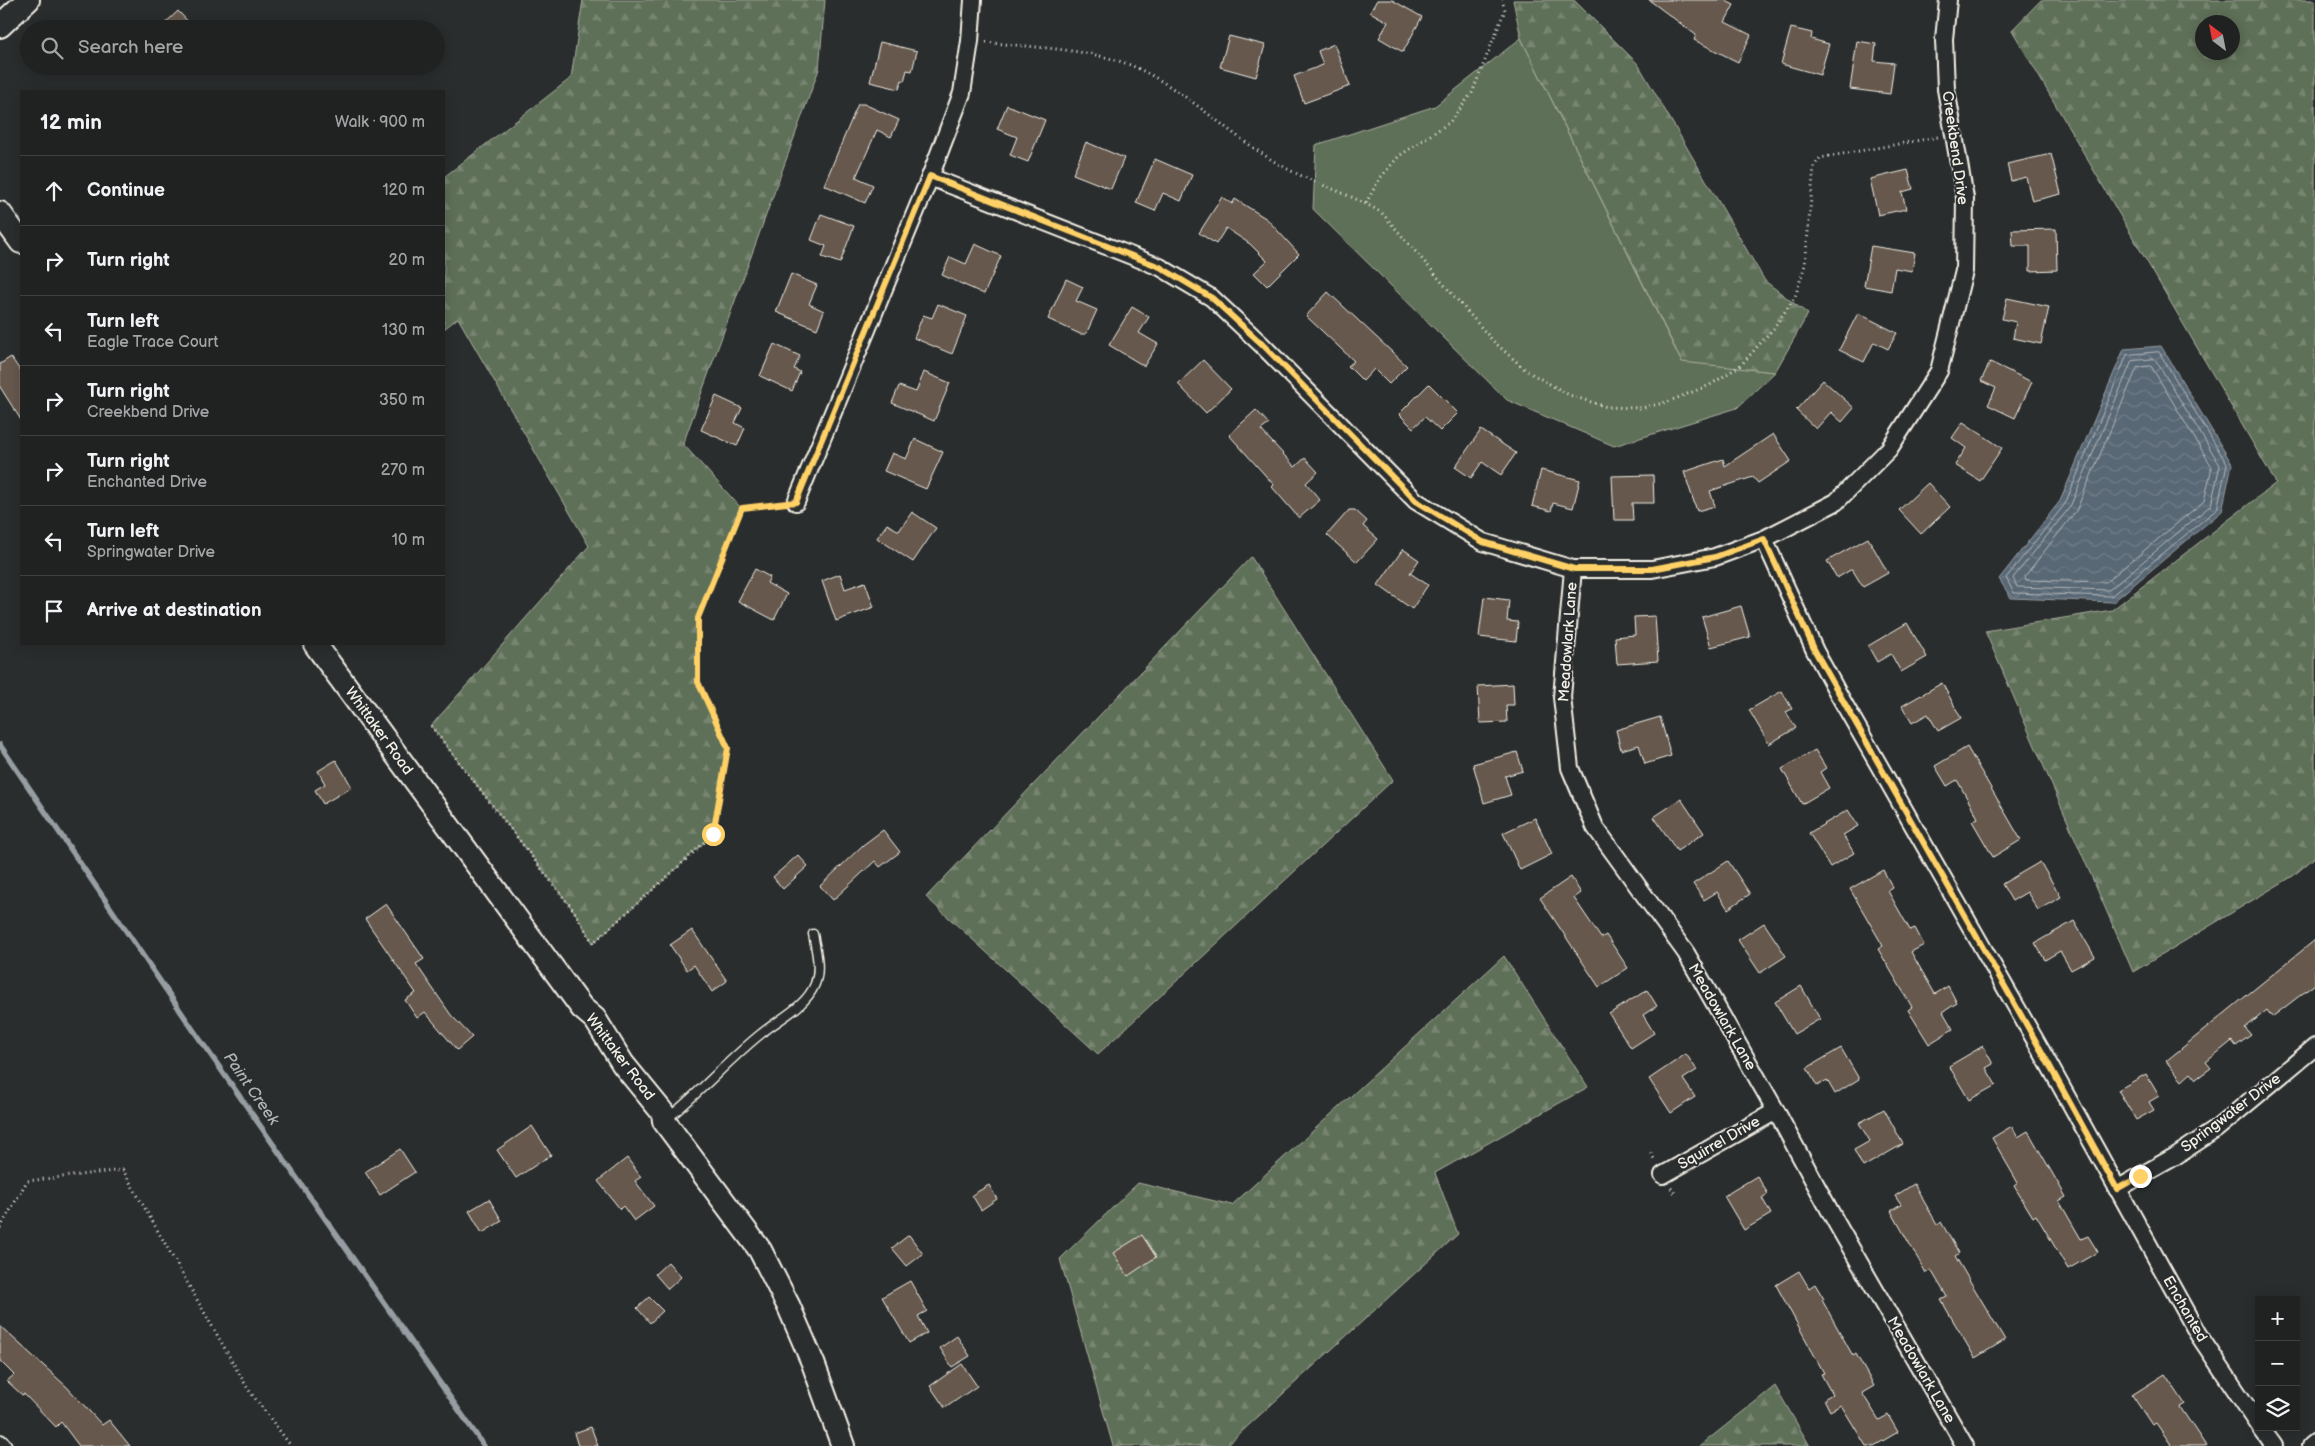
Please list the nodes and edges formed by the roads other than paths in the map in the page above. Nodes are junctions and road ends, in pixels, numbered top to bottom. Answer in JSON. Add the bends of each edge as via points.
{"nodes":[{"id":1,"x":28,"y":0,"type":"edge"},
{"id":2,"x":973,"y":0,"type":"edge"},
{"id":3,"x":1947,"y":0,"type":"edge"},
{"id":4,"x":0,"y":26,"type":"edge"},
{"id":5,"x":930,"y":176,"type":"junction"},
{"id":6,"x":0,"y":213,"type":"edge"},
{"id":7,"x":20,"y":241,"type":"edge"},
{"id":8,"x":796,"y":502,"type":"road end"},
{"id":9,"x":1764,"y":539,"type":"junction"},
{"id":10,"x":1574,"y":569,"type":"junction"},
{"id":11,"x":317,"y":645,"type":"edge"},
{"id":12,"x":813,"y":934,"type":"dead end"},
{"id":13,"x":2315,"y":1047,"type":"edge"},
{"id":14,"x":1776,"y":1111,"type":"junction"},
{"id":15,"x":664,"y":1121,"type":"junction"},
{"id":16,"x":1663,"y":1175,"type":"dead end"},
{"id":17,"x":2117,"y":1189,"type":"junction"},
{"id":18,"x":2255,"y":1420,"type":"edge"},
{"id":19,"x":2263,"y":1431,"type":"edge"},
{"id":20,"x":2315,"y":1442,"type":"edge"},
{"id":21,"x":0,"y":1443,"type":"edge"},
{"id":22,"x":3,"y":1446,"type":"edge"},
{"id":23,"x":843,"y":1446,"type":"edge"},
{"id":24,"x":1964,"y":1446,"type":"edge"},
{"id":25,"x":2274,"y":1446,"type":"edge"},
{"id":26,"x":2310,"y":1446,"type":"edge"}],
"edges":[{"from":1,"to":4,"type":"main road"},
{"from":2,"to":5,"type":"street","via":[[962,93]]},
{"from":3,"to":9,"type":"street","name":"Creekbend Drive","via":[[1944,39],[1946,90],[1965,198],[1964,272],[1939,371],[1889,450],[1836,502]]},
{"from":5,"to":8,"type":"street"},
{"from":5,"to":10,"type":"street","name":"Creekbend Drive","via":[[1160,267],[1204,294],[1262,344],[1416,501],[1483,542]]},
{"from":6,"to":7,"type":"main road"},
{"from":9,"to":10,"type":"street","name":"Creekbend Drive","via":[[1715,557],[1652,569]]},
{"from":9,"to":17,"type":"street","name":"Enchanted","via":[[1815,651]]},
{"from":10,"to":14,"type":"street","name":"Meadowlark Lane","via":[[1562,697],[1570,768],[1595,827],[1686,953]]},
{"from":11,"to":15,"type":"main road","name":"Whittaker Road","via":[[582,1008],[595,1019],[623,1064],[663,1113]]},
{"from":12,"to":15,"type":"lane","via":[[818,965],[815,983],[808,996]]},
{"from":13,"to":17,"type":"street","name":"Springwater Drive","via":[[2215,1130]]},
{"from":14,"to":16,"type":"street","name":"Squirrel Drive"},
{"from":14,"to":24,"type":"street","name":"Meadowlark Lane"},
{"from":15,"to":23,"type":"main road","name":"Whittaker Road","via":[[760,1250],[813,1363]]},
{"from":17,"to":18,"type":"street","name":"Enchanted","via":[[2198,1334]]},
{"from":19,"to":25,"type":"street","name":"Enchanted"},
{"from":20,"to":26,"type":"street"},
{"from":21,"to":22,"type":"street"}]}
